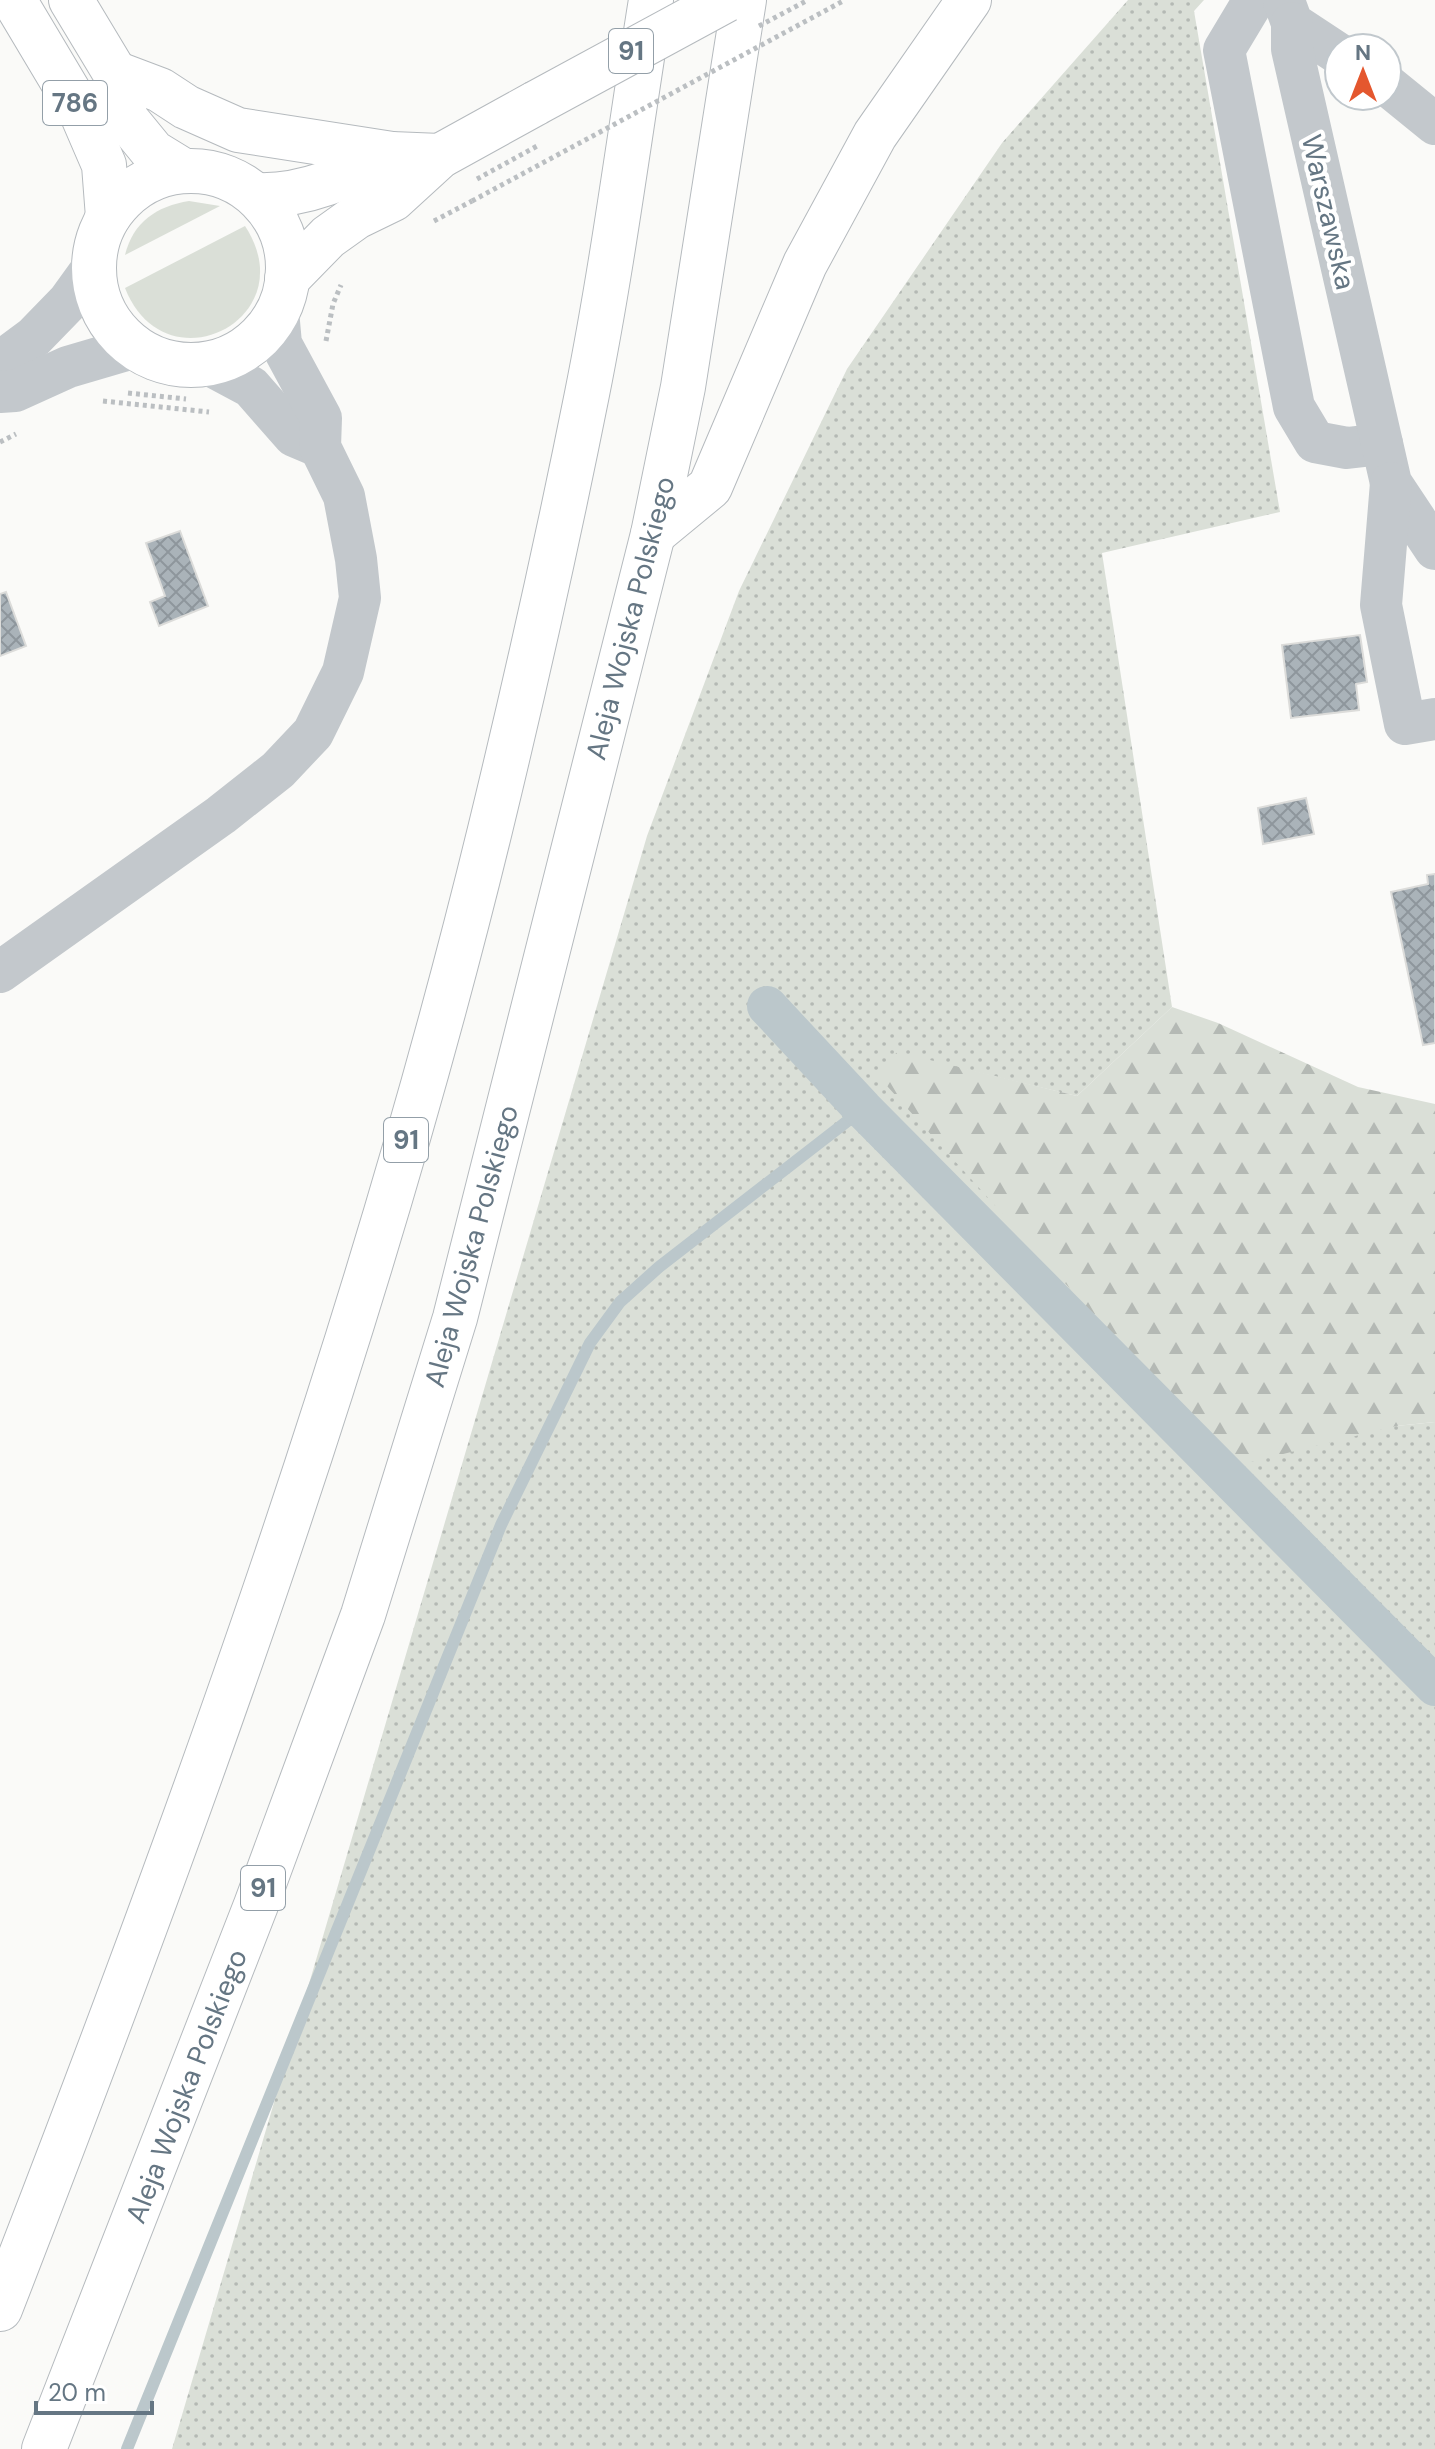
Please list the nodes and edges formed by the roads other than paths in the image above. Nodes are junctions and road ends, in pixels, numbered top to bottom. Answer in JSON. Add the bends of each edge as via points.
{"nodes":[{"id":1,"x":14,"y":0,"type":"edge"},
{"id":2,"x":71,"y":0,"type":"edge"},
{"id":3,"x":651,"y":0,"type":"edge"},
{"id":4,"x":726,"y":0,"type":"edge"},
{"id":5,"x":744,"y":0,"type":"edge"},
{"id":6,"x":969,"y":0,"type":"edge"},
{"id":7,"x":1254,"y":0,"type":"edge"},
{"id":8,"x":1288,"y":12,"type":"edge"},
{"id":9,"x":1323,"y":41,"type":"edge"},
{"id":10,"x":115,"y":73,"type":"junction"},
{"id":11,"x":1403,"y":98,"type":"edge"},
{"id":12,"x":1435,"y":124,"type":"edge"},
{"id":13,"x":392,"y":154,"type":"junction"},
{"id":14,"x":440,"y":156,"type":"junction"},
{"id":15,"x":184,"y":171,"type":"junction"},
{"id":16,"x":256,"y":195,"type":"junction"},
{"id":17,"x":108,"y":217,"type":"junction"},
{"id":18,"x":94,"y":266,"type":"junction"},
{"id":19,"x":283,"y":295,"type":"junction"},
{"id":20,"x":136,"y":347,"type":"junction"},
{"id":21,"x":0,"y":362,"type":"edge"},
{"id":22,"x":208,"y":364,"type":"junction"},
{"id":23,"x":0,"y":392,"type":"edge"},
{"id":24,"x":320,"y":447,"type":"junction"},
{"id":25,"x":1387,"y":463,"type":"junction"},
{"id":26,"x":653,"y":534,"type":"junction"},
{"id":27,"x":1435,"y":549,"type":"edge"},
{"id":28,"x":1435,"y":719,"type":"edge"},
{"id":29,"x":0,"y":972,"type":"edge"},
{"id":30,"x":0,"y":2309,"type":"edge"},
{"id":31,"x":44,"y":2449,"type":"edge"}],
"edges":[{"from":1,"to":17,"type":"main road","number":"786","via":[[82,114],[104,165]]},
{"from":2,"to":10,"type":"main road","number":"91"},
{"from":3,"to":30,"type":"main road","number":"91","via":[[585,405],[490,831],[422,1081],[357,1311],[238,1675]]},
{"from":4,"to":14,"type":"main road","number":"91","bridge":true},
{"from":5,"to":26,"type":"main road","name":"Aleja Wojska Polskiego","via":[[683,387]]},
{"from":6,"to":26,"type":"main road","via":[[875,135],[805,264],[710,487]]},
{"from":7,"to":25,"type":"street","via":[[1224,50],[1294,407],[1315,442]]},
{"from":8,"to":9,"type":"street","name":"Warszawska"},
{"from":8,"to":25,"type":"street","name":"Warszawska","via":[[1292,49]]},
{"from":10,"to":13,"type":"main road","via":[[238,130]]},
{"from":10,"to":15,"type":"main road","number":"91","via":[[126,119],[153,152]]},
{"from":11,"to":12,"type":"street"},
{"from":13,"to":14,"type":"main road"},
{"from":13,"to":16,"type":"main road","via":[[340,181],[281,196]]},
{"from":14,"to":19,"type":"main road","number":"91","via":[[393,199],[328,237]]},
{"from":15,"to":16,"type":"main road","number":"91","via":[[210,172]]},
{"from":15,"to":17,"type":"main road","number":"91","via":[[154,178],[128,193]]},
{"from":16,"to":19,"type":"main road","number":"91","via":[[275,219],[286,248]]},
{"from":17,"to":18,"type":"main road","number":"91"},
{"from":18,"to":20,"type":"main road","number":"91","via":[[99,297],[113,326]]},
{"from":18,"to":21,"type":"street","via":[[34,337]]},
{"from":19,"to":22,"type":"main road","number":"91","via":[[261,336],[236,354]]},
{"from":19,"to":24,"type":"street","via":[[281,344],[321,418]]},
{"from":20,"to":22,"type":"main road","number":"91","via":[[183,365]]},
{"from":20,"to":23,"type":"street"},
{"from":22,"to":24,"type":"street","via":[[251,387],[294,436]]},
{"from":24,"to":29,"type":"street","via":[[344,496],[360,598],[343,672],[313,733],[278,770],[221,815]]},
{"from":25,"to":27,"type":"street"},
{"from":25,"to":28,"type":"street","via":[[1381,605],[1405,724]]},
{"from":26,"to":31,"type":"main road","name":"Aleja Wojska Polskiego","number":"91","via":[[455,1318],[363,1615],[251,1920]]}]}
